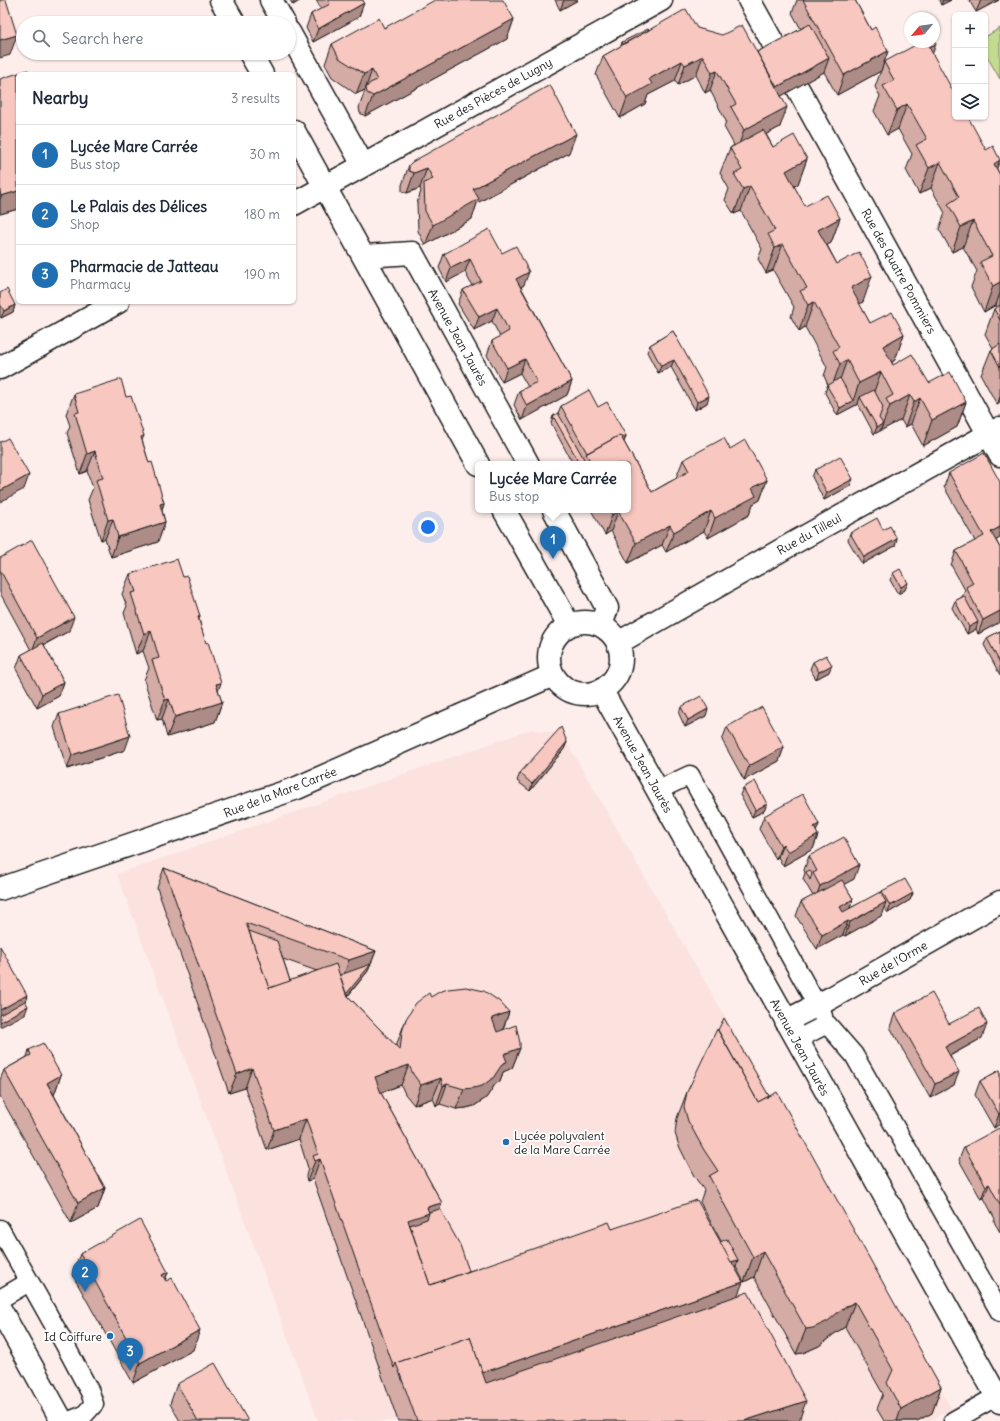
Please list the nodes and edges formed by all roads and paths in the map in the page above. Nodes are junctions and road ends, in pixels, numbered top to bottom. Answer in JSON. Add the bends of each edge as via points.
{"nodes":[{"id":1,"x":221,"y":0,"type":"edge"},
{"id":2,"x":271,"y":0,"type":"edge"},
{"id":3,"x":661,"y":0,"type":"edge"},
{"id":4,"x":749,"y":0,"type":"edge"},
{"id":5,"x":230,"y":16,"type":"edge"},
{"id":6,"x":280,"y":16,"type":"edge"},
{"id":7,"x":296,"y":45,"type":"edge"},
{"id":8,"x":778,"y":52,"type":"edge"},
{"id":9,"x":254,"y":60,"type":"edge"},
{"id":10,"x":261,"y":72,"type":"edge"},
{"id":11,"x":797,"y":87,"type":"edge"},
{"id":12,"x":296,"y":135,"type":"edge"},
{"id":13,"x":363,"y":165,"type":"junction"},
{"id":14,"x":325,"y":187,"type":"junction"},
{"id":15,"x":296,"y":203,"type":"edge"},
{"id":16,"x":364,"y":256,"type":"junction"},
{"id":17,"x":114,"y":304,"type":"edge"},
{"id":18,"x":0,"y":368,"type":"edge"},
{"id":19,"x":994,"y":431,"type":"edge"},
{"id":20,"x":1000,"y":455,"type":"edge"},
{"id":21,"x":476,"y":461,"type":"edge"},
{"id":22,"x":526,"y":461,"type":"edge"},
{"id":23,"x":506,"y":513,"type":"edge"},
{"id":24,"x":556,"y":513,"type":"edge"},
{"id":25,"x":569,"y":625,"type":"junction"},
{"id":26,"x":601,"y":625,"type":"junction"},
{"id":27,"x":618,"y":643,"type":"junction"},
{"id":28,"x":553,"y":675,"type":"junction"},
{"id":29,"x":602,"y":691,"type":"junction"},
{"id":30,"x":658,"y":790,"type":"junction"},
{"id":31,"x":0,"y":889,"type":"edge"},
{"id":32,"x":1000,"y":902,"type":"edge"},
{"id":33,"x":822,"y":1015,"type":"junction"},
{"id":34,"x":791,"y":1031,"type":"junction"},
{"id":35,"x":0,"y":1229,"type":"edge"},
{"id":36,"x":30,"y":1282,"type":"junction"},
{"id":37,"x":0,"y":1299,"type":"edge"},
{"id":38,"x":0,"y":1309,"type":"edge"},
{"id":39,"x":1000,"y":1312,"type":"edge"},
{"id":40,"x":999,"y":1398,"type":"edge"},
{"id":41,"x":62,"y":1421,"type":"edge"},
{"id":42,"x":69,"y":1421,"type":"edge"},
{"id":43,"x":953,"y":1421,"type":"edge"}],
"edges":[{"from":1,"to":5,"type":"street"},
{"from":2,"to":6,"type":"street"},
{"from":3,"to":13,"type":"street","name":"Rue des Pièces de Lugny"},
{"from":4,"to":8,"type":"street"},
{"from":7,"to":13,"type":"street"},
{"from":9,"to":10,"type":"street"},
{"from":11,"to":19,"type":"street","name":"Rue des Quatre Pommiers"},
{"from":12,"to":14,"type":"street"},
{"from":13,"to":14,"type":"street","name":"Rue des Pièces de Lugny"},
{"from":14,"to":15,"type":"street","name":"Rue des Pièces de Lugny"},
{"from":14,"to":16,"type":"street"},
{"from":16,"to":21,"type":"street"},
{"from":16,"to":22,"type":"street","name":"Avenue Jean Jaurès","via":[[412,253]]},
{"from":17,"to":18,"type":"street"},
{"from":19,"to":20,"type":"street","name":"Rue des Quatre Pommiers"},
{"from":19,"to":27,"type":"street","name":"Rue du Tilleul"},
{"from":23,"to":25,"type":"street"},
{"from":24,"to":26,"type":"street","via":[[607,608]]},
{"from":25,"to":26,"type":"street","via":[[585,621]]},
{"from":25,"to":28,"type":"street","via":[[554,638],[550,647],[548,657]]},
{"from":26,"to":27,"type":"street","via":[[611,632]]},
{"from":27,"to":29,"type":"street","via":[[621,665],[611,684]]},
{"from":28,"to":29,"type":"street","via":[[560,685],[580,695]]},
{"from":28,"to":31,"type":"street","name":"Rue de la Mare Carrée","via":[[297,788]]},
{"from":29,"to":30,"type":"street","name":"Avenue Jean Jaurès"},
{"from":30,"to":33,"type":"lane","via":[[690,775]]},
{"from":30,"to":34,"type":"street","name":"Avenue Jean Jaurès"},
{"from":32,"to":33,"type":"street","name":"Rue de l'Orme"},
{"from":33,"to":34,"type":"street","name":"Rue de l'Orme"},
{"from":33,"to":39,"type":"lane","via":[[854,1055]]},
{"from":34,"to":40,"type":"street","name":"Avenue Jean Jaurès"},
{"from":35,"to":36,"type":"lane"},
{"from":36,"to":37,"type":"lane"},
{"from":36,"to":42,"type":"lane","via":[[90,1392],[94,1404],[84,1415]]},
{"from":38,"to":41,"type":"street"},
{"from":40,"to":43,"type":"lane"}]}
